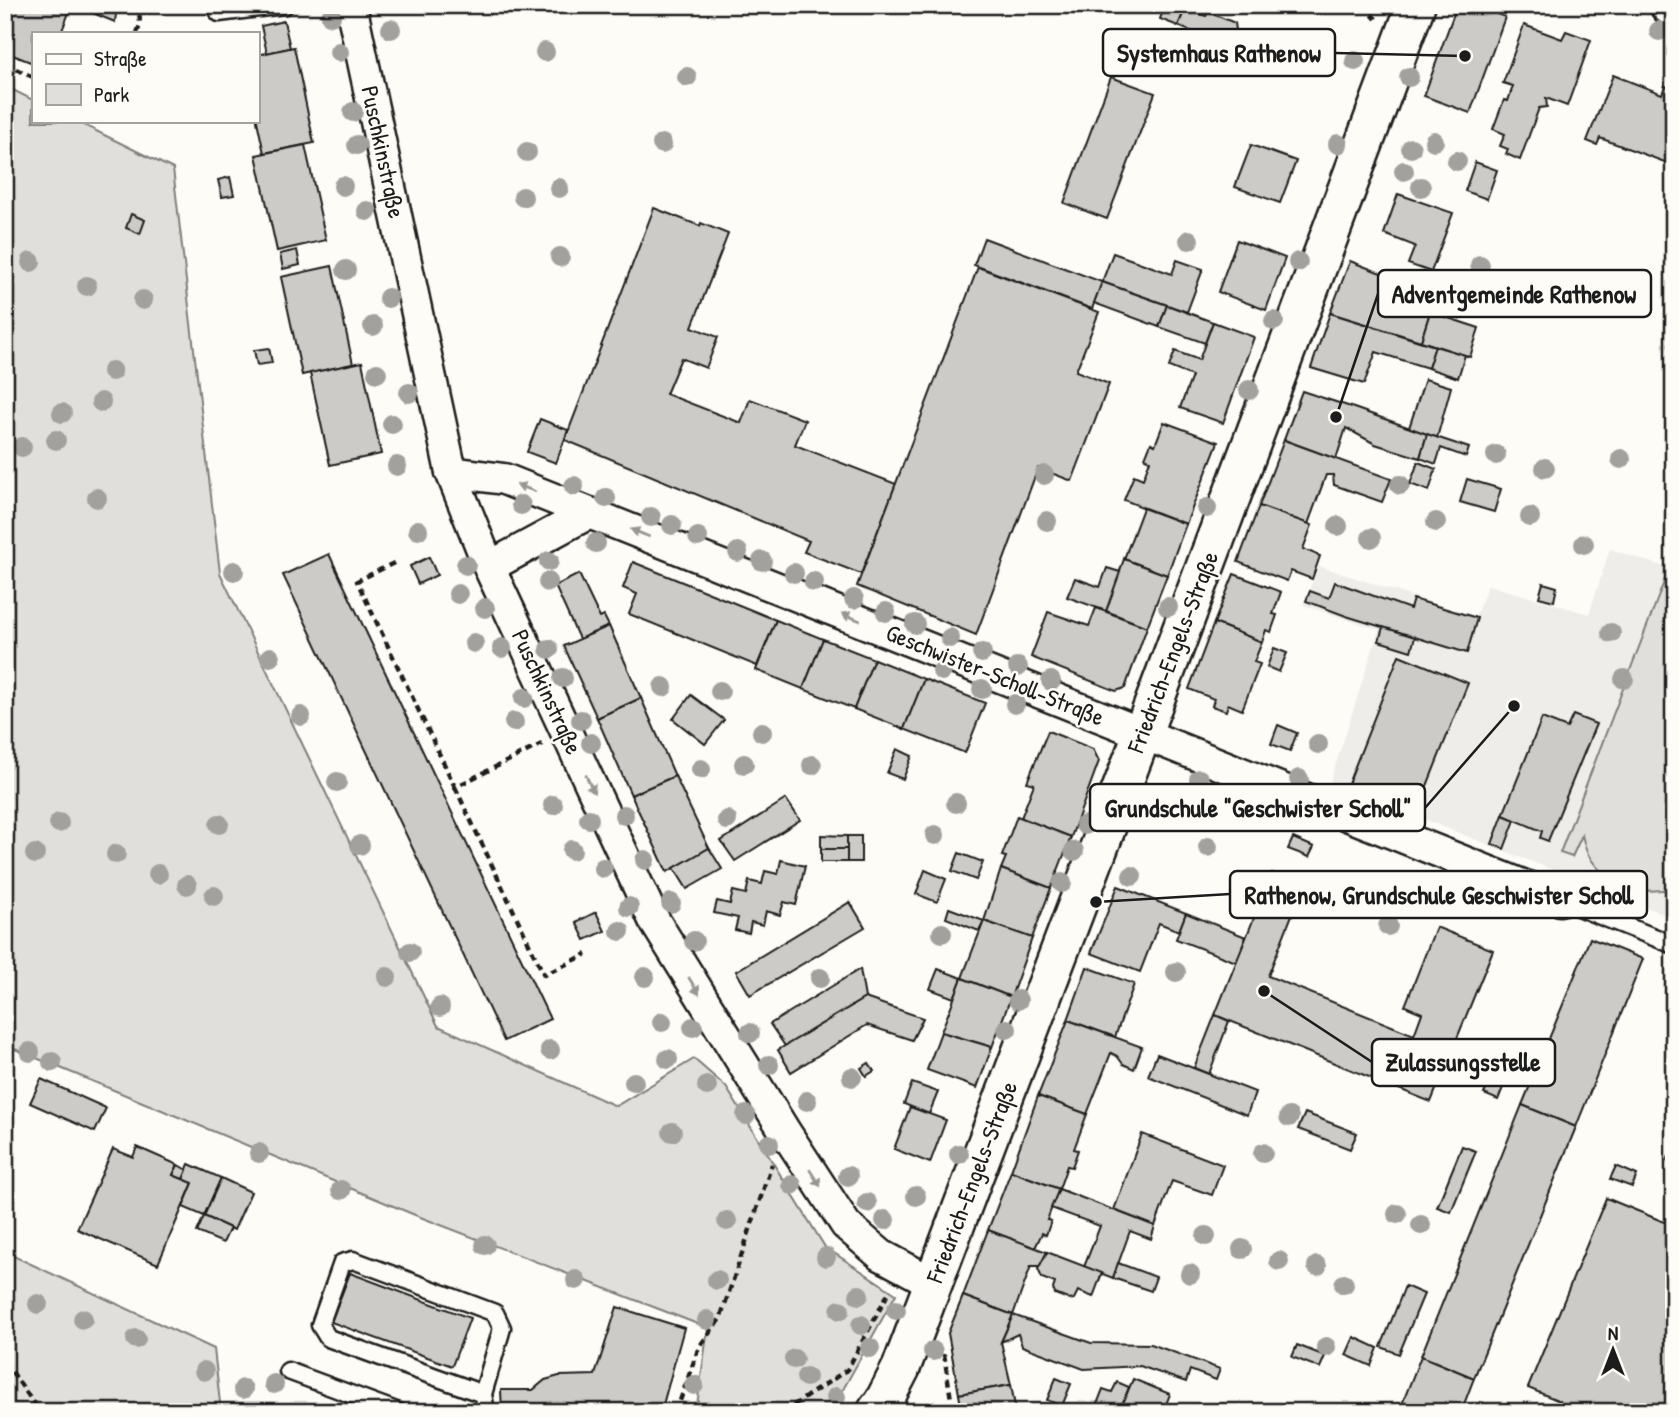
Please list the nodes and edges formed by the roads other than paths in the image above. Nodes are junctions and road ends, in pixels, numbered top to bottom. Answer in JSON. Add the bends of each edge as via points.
{"nodes":[{"id":1,"x":285,"y":5,"type":"edge"},
{"id":2,"x":351,"y":5,"type":"edge"},
{"id":3,"x":1416,"y":5,"type":"edge"},
{"id":4,"x":219,"y":13,"type":"dead end"},
{"id":5,"x":451,"y":472,"type":"junction"},
{"id":6,"x":590,"y":513,"type":"junction"},
{"id":7,"x":489,"y":567,"type":"junction"},
{"id":8,"x":1142,"y":734,"type":"junction"},
{"id":9,"x":1560,"y":900,"type":"joint"},
{"id":10,"x":1674,"y":945,"type":"edge"},
{"id":11,"x":918,"y":1274,"type":"junction"},
{"id":12,"x":288,"y":1371,"type":"dead end"},
{"id":13,"x":484,"y":1394,"type":"junction"},
{"id":14,"x":398,"y":1412,"type":"edge"},
{"id":15,"x":486,"y":1412,"type":"edge"},
{"id":16,"x":876,"y":1412,"type":"edge"}],
"edges":[{"from":1,"to":4,"type":"lane"},
{"from":2,"to":5,"type":"street","name":"Puschkinstraße"},
{"from":3,"to":8,"type":"street","name":"Friedrich-Engels-Straße"},
{"from":6,"to":5,"type":"street","name":"Geschwister-Scholl-Straße","one_way":true,"via":[[504,479]]},
{"from":5,"to":7,"type":"street","name":"Puschkinstraße"},
{"from":6,"to":7,"type":"street"},
{"from":8,"to":6,"type":"street","name":"Geschwister-Scholl-Straße","one_way":true},
{"from":7,"to":11,"type":"street","name":"Puschkinstraße","one_way":true,"via":[[654,920],[846,1225],[881,1255]]},
{"from":8,"to":9,"type":"street","name":"Geschwister-Scholl-Straße"},
{"from":8,"to":11,"type":"street","name":"Friedrich-Engels-Straße"},
{"from":9,"to":10,"type":"lane","name":"Geschwister-Scholl-Straße"},
{"from":11,"to":16,"type":"street","name":"Friedrich-Engels-Straße","via":[[901,1368]]},
{"from":12,"to":14,"type":"lane"},
{"from":13,"to":13,"type":"lane","via":[[502,1328],[495,1312],[353,1260],[342,1263],[320,1325],[328,1338]]},
{"from":13,"to":15,"type":"lane"}]}
